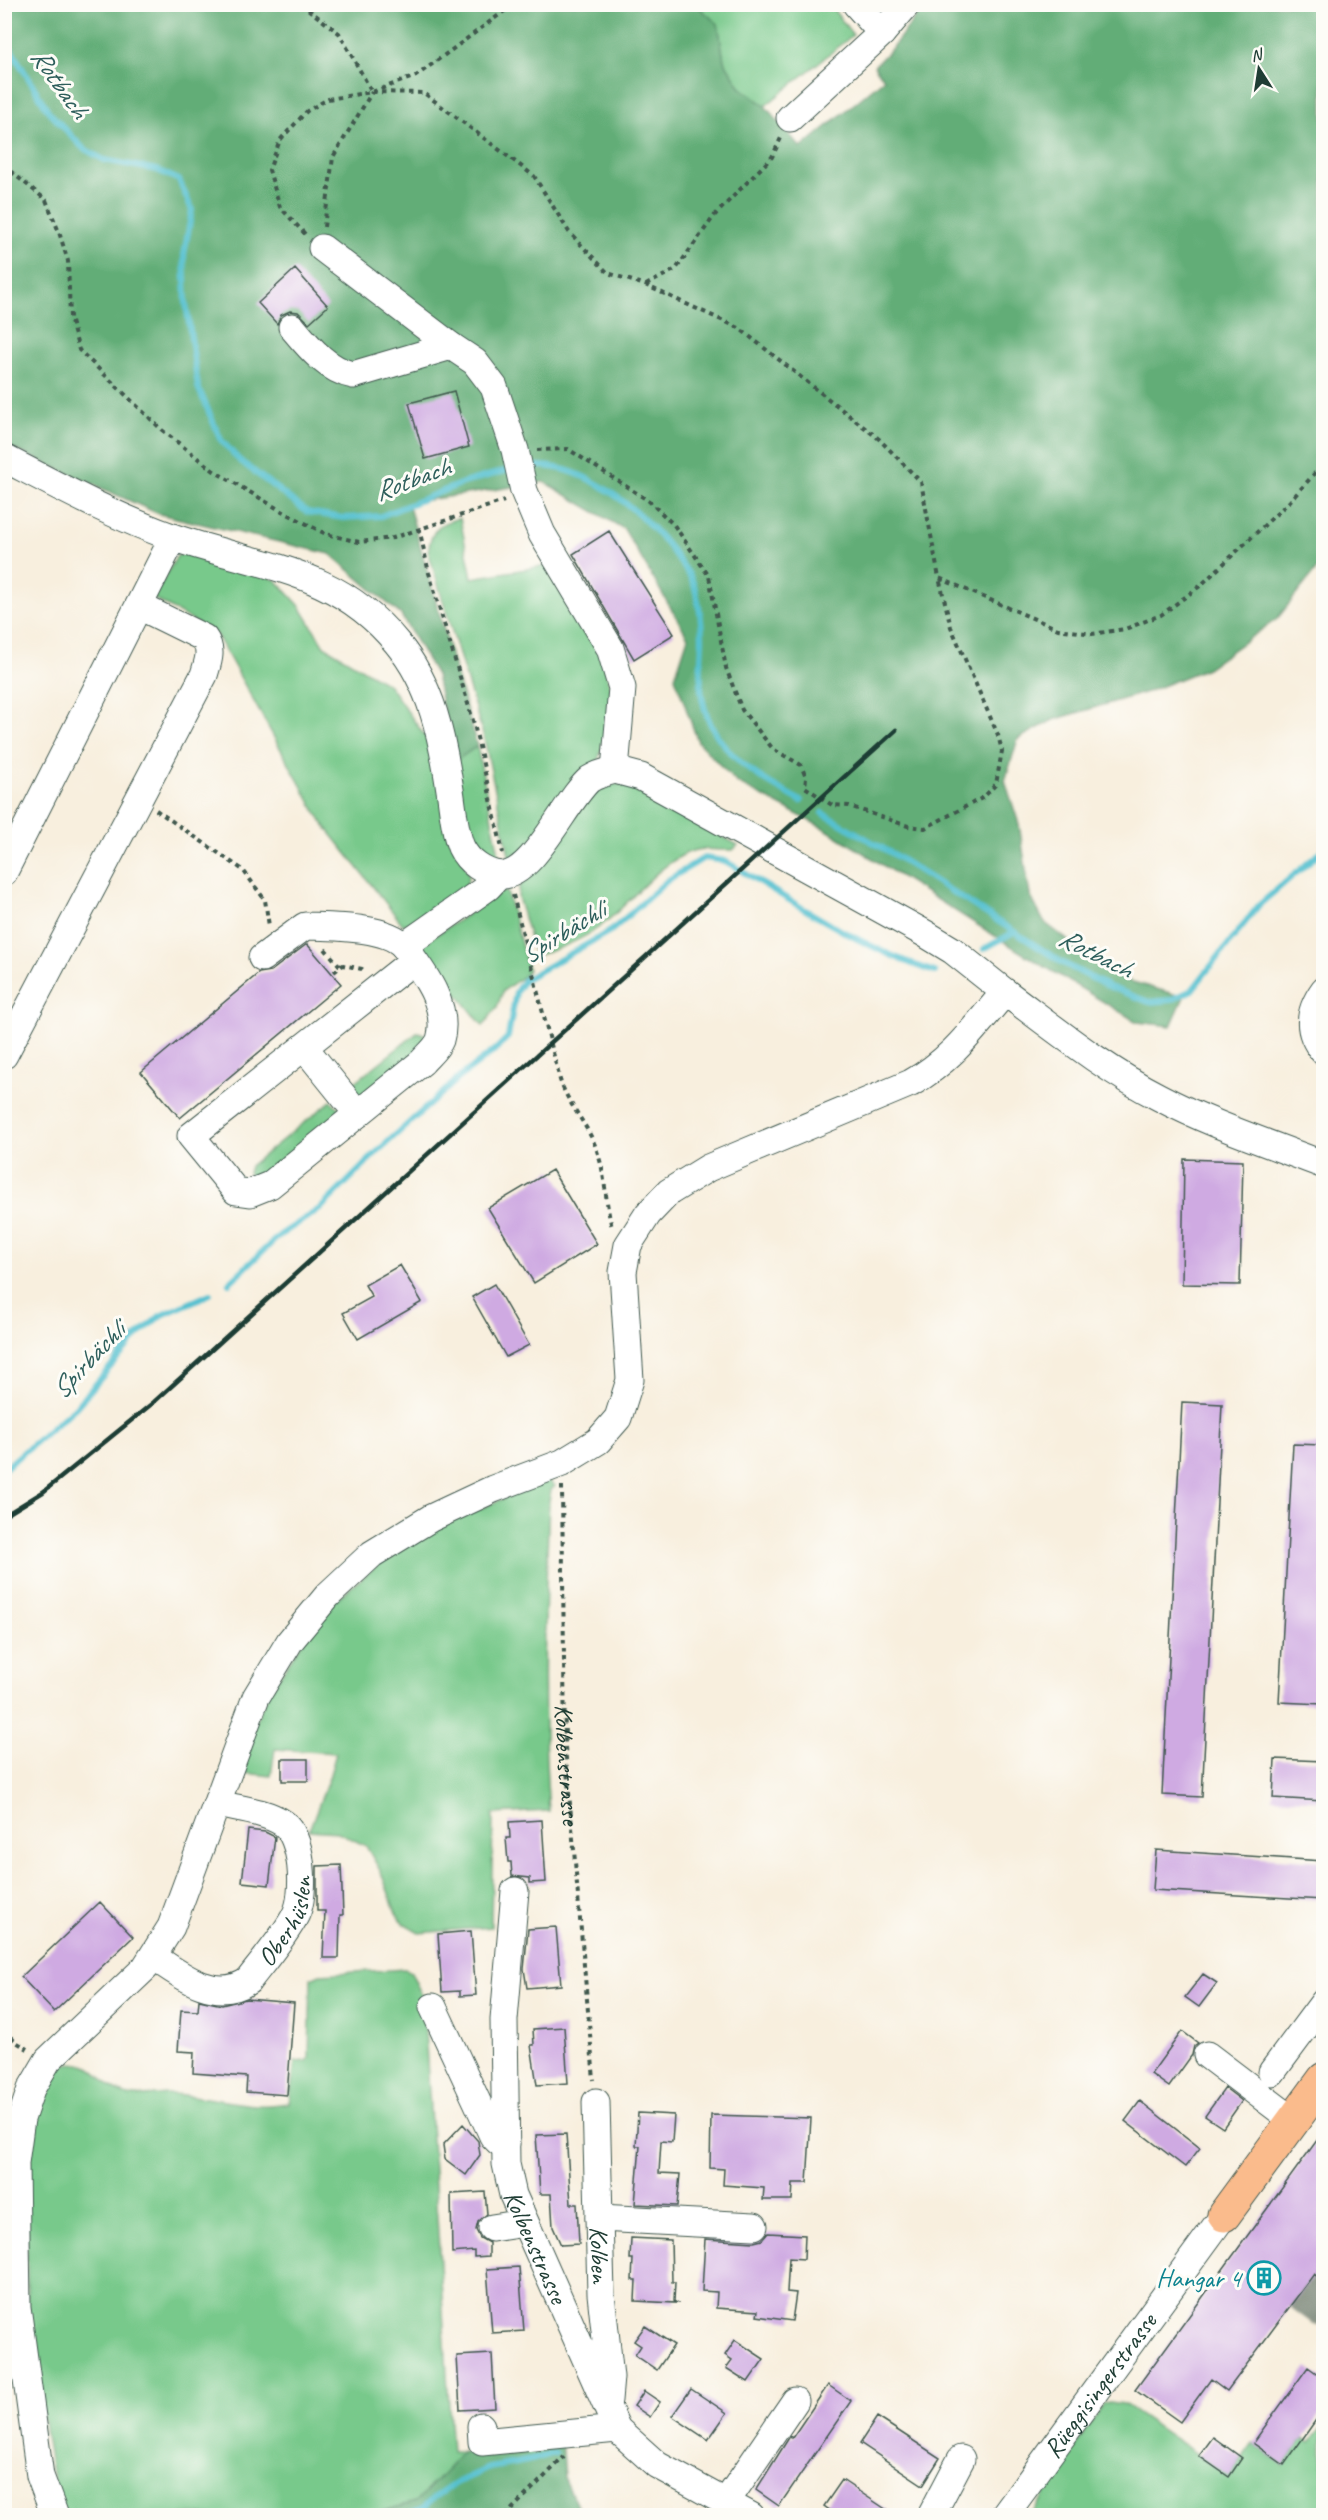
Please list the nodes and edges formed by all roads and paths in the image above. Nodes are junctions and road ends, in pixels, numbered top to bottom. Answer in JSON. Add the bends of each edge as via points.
{"nodes":[{"id":1,"x":301,"y":4,"type":"edge"},
{"id":2,"x":514,"y":4,"type":"edge"},
{"id":3,"x":855,"y":4,"type":"edge"},
{"id":4,"x":907,"y":4,"type":"edge"},
{"id":5,"x":882,"y":33,"type":"junction"},
{"id":6,"x":372,"y":92,"type":"junction"},
{"id":7,"x":790,"y":118,"type":"joint"},
{"id":8,"x":4,"y":166,"type":"edge"},
{"id":9,"x":322,"y":248,"type":"junction"},
{"id":10,"x":645,"y":285,"type":"junction"},
{"id":11,"x":292,"y":327,"type":"dead end"},
{"id":12,"x":451,"y":346,"type":"junction"},
{"id":13,"x":515,"y":450,"type":"junction"},
{"id":14,"x":4,"y":458,"type":"edge"},
{"id":15,"x":1323,"y":463,"type":"edge"},
{"id":16,"x":524,"y":492,"type":"junction"},
{"id":17,"x":418,"y":528,"type":"junction"},
{"id":18,"x":173,"y":538,"type":"junction"},
{"id":19,"x":939,"y":578,"type":"junction"},
{"id":20,"x":139,"y":606,"type":"junction"},
{"id":21,"x":615,"y":770,"type":"junction"},
{"id":22,"x":140,"y":798,"type":"junction"},
{"id":23,"x":4,"y":873,"type":"edge"},
{"id":24,"x":503,"y":875,"type":"junction"},
{"id":25,"x":265,"y":900,"type":"dead end"},
{"id":26,"x":327,"y":951,"type":"dead end"},
{"id":27,"x":409,"y":953,"type":"junction"},
{"id":28,"x":262,"y":958,"type":"dead end"},
{"id":29,"x":340,"y":966,"type":"junction"},
{"id":30,"x":334,"y":972,"type":"dead end"},
{"id":31,"x":378,"y":989,"type":"junction"},
{"id":32,"x":1323,"y":990,"type":"edge"},
{"id":33,"x":1005,"y":992,"type":"junction"},
{"id":34,"x":304,"y":1047,"type":"junction"},
{"id":35,"x":1323,"y":1052,"type":"edge"},
{"id":36,"x":4,"y":1055,"type":"edge"},
{"id":37,"x":358,"y":1114,"type":"junction"},
{"id":38,"x":1323,"y":1165,"type":"edge"},
{"id":39,"x":628,"y":1245,"type":"junction"},
{"id":40,"x":562,"y":1462,"type":"junction"},
{"id":41,"x":218,"y":1804,"type":"junction"},
{"id":42,"x":515,"y":1891,"type":"dead end"},
{"id":43,"x":154,"y":1957,"type":"junction"},
{"id":44,"x":1323,"y":2002,"type":"edge"},
{"id":45,"x":433,"y":2007,"type":"dead end"},
{"id":46,"x":4,"y":2031,"type":"edge"},
{"id":47,"x":1207,"y":2055,"type":"dead end"},
{"id":48,"x":52,"y":2056,"type":"junction"},
{"id":49,"x":1272,"y":2072,"type":"dead end"},
{"id":50,"x":1323,"y":2079,"type":"edge"},
{"id":51,"x":596,"y":2102,"type":"joint"},
{"id":52,"x":1293,"y":2121,"type":"junction"},
{"id":53,"x":506,"y":2143,"type":"junction"},
{"id":54,"x":1224,"y":2215,"type":"joint"},
{"id":55,"x":599,"y":2218,"type":"junction"},
{"id":56,"x":525,"y":2223,"type":"junction"},
{"id":57,"x":754,"y":2226,"type":"dead end"},
{"id":58,"x":492,"y":2228,"type":"dead end"},
{"id":59,"x":795,"y":2401,"type":"dead end"},
{"id":60,"x":612,"y":2418,"type":"junction"},
{"id":61,"x":481,"y":2426,"type":"dead end"},
{"id":62,"x":582,"y":2433,"type":"junction"},
{"id":63,"x":961,"y":2459,"type":"dead end"},
{"id":64,"x":726,"y":2502,"type":"junction"},
{"id":65,"x":55,"y":2516,"type":"edge"},
{"id":66,"x":505,"y":2516,"type":"edge"},
{"id":67,"x":752,"y":2516,"type":"edge"},
{"id":68,"x":930,"y":2516,"type":"edge"},
{"id":69,"x":1004,"y":2516,"type":"edge"}],
"edges":[{"from":1,"to":6,"type":"path","via":[[339,33]]},
{"from":2,"to":6,"type":"path","via":[[416,76]]},
{"from":3,"to":5,"type":"street"},
{"from":4,"to":5,"type":"street"},
{"from":5,"to":7,"type":"street"},
{"from":6,"to":9,"type":"path","via":[[333,157]]},
{"from":6,"to":9,"type":"path","via":[[328,99],[308,111],[280,140],[269,170],[280,207]]},
{"from":6,"to":10,"type":"path","via":[[424,93],[534,176],[569,232],[608,273]]},
{"from":7,"to":10,"type":"path","via":[[772,157],[715,214],[676,269]]},
{"from":8,"to":17,"type":"path","via":[[46,200],[68,261],[70,318],[79,350],[162,430],[214,471],[326,534],[359,542],[376,541]]},
{"from":9,"to":12,"type":"street"},
{"from":10,"to":19,"type":"path","via":[[739,328],[879,439],[921,482]]},
{"from":11,"to":12,"type":"street","via":[[331,366],[353,375]]},
{"from":12,"to":13,"type":"street","via":[[475,362],[494,387]]},
{"from":13,"to":16,"type":"street"},
{"from":13,"to":19,"type":"path","via":[[568,449],[649,501],[674,525],[709,576],[726,668],[742,710],[773,749],[801,765],[805,787],[832,805],[849,806],[908,826],[926,828],[984,797],[996,784],[1002,751],[951,627]]},
{"from":14,"to":18,"type":"street","via":[[107,512]]},
{"from":15,"to":19,"type":"path","via":[[1290,501],[1200,586],[1161,615],[1125,629],[1092,634],[1058,629]]},
{"from":16,"to":17,"type":"path"},
{"from":16,"to":21,"type":"street","via":[[542,534],[610,648],[622,688]]},
{"from":17,"to":24,"type":"path","via":[[474,724]]},
{"from":18,"to":20,"type":"street"},
{"from":18,"to":24,"type":"street","via":[[318,582],[342,593],[381,624],[414,665],[431,704],[443,744],[461,848],[481,869]]},
{"from":20,"to":22,"type":"street","via":[[204,638],[209,645],[204,675]]},
{"from":20,"to":23,"type":"street"},
{"from":21,"to":24,"type":"street","via":[[592,778],[578,791],[526,864]]},
{"from":21,"to":33,"type":"street","via":[[641,777],[924,933]]},
{"from":22,"to":25,"type":"path","via":[[243,870]]},
{"from":22,"to":36,"type":"street"},
{"from":24,"to":27,"type":"street"},
{"from":24,"to":39,"type":"path","via":[[531,963],[565,1095],[588,1127],[598,1154],[612,1226]]},
{"from":26,"to":29,"type":"path"},
{"from":27,"to":28,"type":"street","via":[[389,935],[305,926]]},
{"from":27,"to":31,"type":"street"},
{"from":27,"to":37,"type":"street","via":[[427,976],[443,1018],[439,1042],[422,1062]]},
{"from":29,"to":30,"type":"path"},
{"from":29,"to":31,"type":"path","via":[[362,969]]},
{"from":31,"to":34,"type":"street"},
{"from":32,"to":35,"type":"street","via":[[1311,1013],[1310,1025],[1311,1035]]},
{"from":33,"to":38,"type":"street","via":[[1120,1075],[1158,1097]]},
{"from":33,"to":39,"type":"street","via":[[948,1059],[931,1072],[708,1168],[669,1192],[648,1214]]},
{"from":34,"to":37,"type":"street"},
{"from":34,"to":37,"type":"street","via":[[191,1136],[236,1191],[250,1193],[270,1185]]},
{"from":39,"to":40,"type":"street","via":[[623,1272],[630,1380],[618,1418],[598,1441]]},
{"from":40,"to":41,"type":"street","via":[[430,1518],[372,1554],[328,1594],[290,1641],[256,1697]]},
{"from":40,"to":51,"type":"path","name":"Kolbenstrasse","via":[[565,1747]]},
{"from":41,"to":43,"type":"street","via":[[171,1927]]},
{"from":41,"to":43,"type":"street","name":"Oberhüslen","via":[[266,1815],[292,1832],[300,1855],[301,1896],[296,1914],[242,1986],[202,1987]]},
{"from":42,"to":53,"type":"street","name":"Kolbenstrasse","via":[[504,2020]]},
{"from":43,"to":48,"type":"street"},
{"from":44,"to":49,"type":"street"},
{"from":45,"to":53,"type":"street","via":[[493,2136]]},
{"from":46,"to":48,"type":"path","via":[[34,2052]]},
{"from":47,"to":52,"type":"street"},
{"from":48,"to":65,"type":"street","via":[[31,2089],[21,2119],[15,2163],[17,2307],[40,2476]]},
{"from":50,"to":52,"type":"main road","name":"Rüeggisingerstrasse"},
{"from":51,"to":55,"type":"street","name":"Kolben"},
{"from":52,"to":54,"type":"main road","name":"Rüeggisingerstrasse"},
{"from":53,"to":56,"type":"street","name":"Kolbenstrasse","via":[[513,2195]]},
{"from":54,"to":69,"type":"street","name":"Rüeggisingerstrasse"},
{"from":55,"to":57,"type":"street"},
{"from":55,"to":60,"type":"street","name":"Kolben"},
{"from":56,"to":58,"type":"street"},
{"from":56,"to":60,"type":"street","name":"Kolbenstrasse"},
{"from":59,"to":64,"type":"street"},
{"from":60,"to":62,"type":"street"},
{"from":60,"to":64,"type":"street","name":"Kolbenstrasse","via":[[657,2465]]},
{"from":61,"to":62,"type":"street","via":[[482,2442]]},
{"from":62,"to":66,"type":"path"},
{"from":63,"to":68,"type":"street"},
{"from":64,"to":67,"type":"street","name":"Kolbenstrasse"}]}
